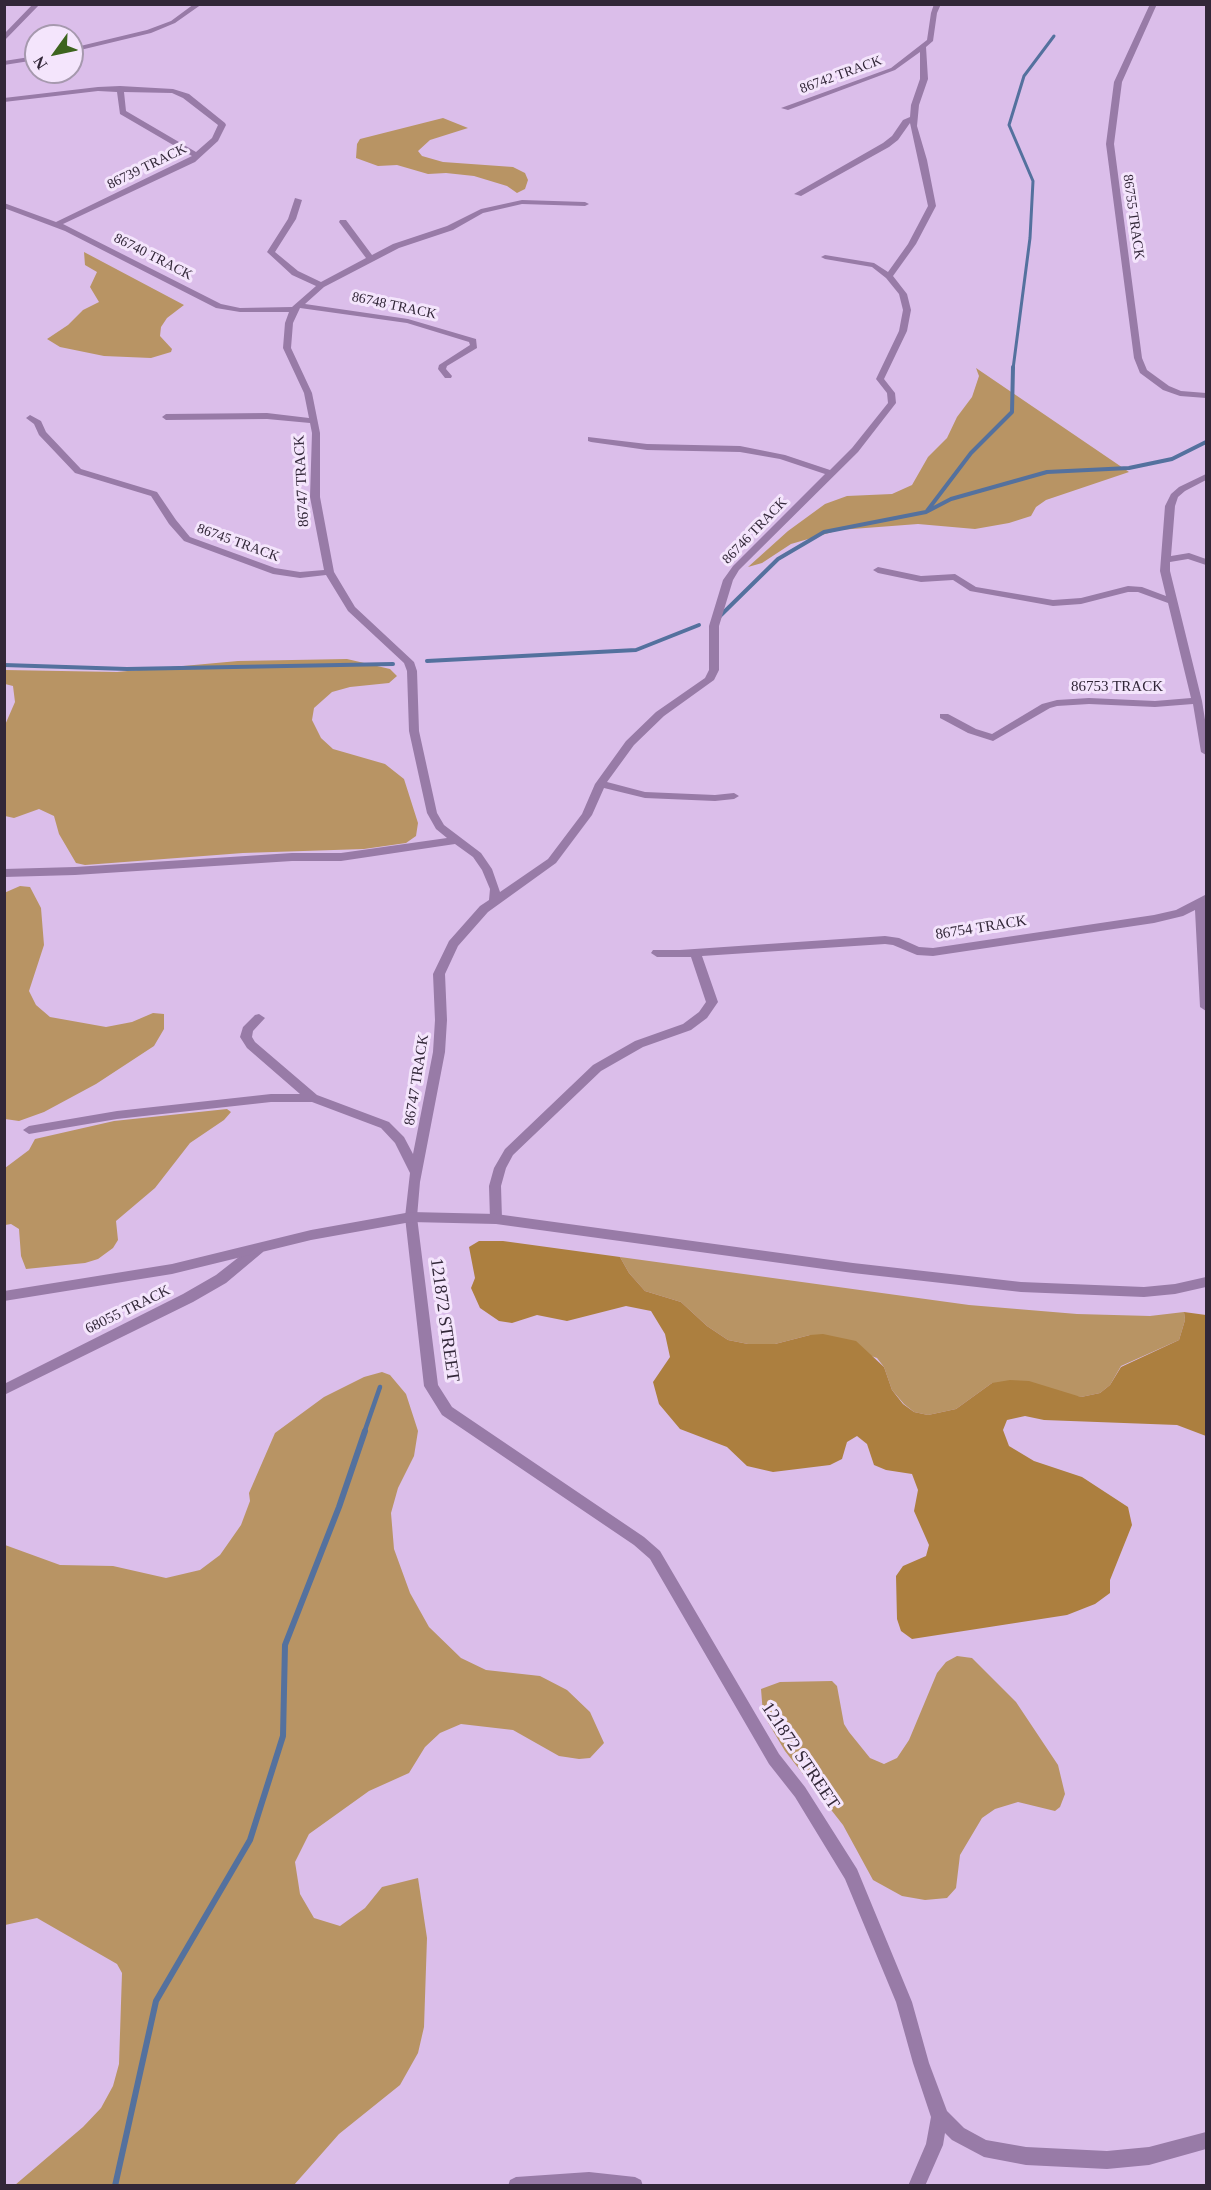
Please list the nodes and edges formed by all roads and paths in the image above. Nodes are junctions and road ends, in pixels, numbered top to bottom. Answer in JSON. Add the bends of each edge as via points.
{"nodes":[{"id":1,"x":37,"y":4,"type":"edge"},
{"id":2,"x":199,"y":4,"type":"edge"},
{"id":3,"x":938,"y":4,"type":"edge"},
{"id":4,"x":1154,"y":4,"type":"edge"},
{"id":5,"x":4,"y":39,"type":"edge"},
{"id":6,"x":84,"y":47,"type":"edge"},
{"id":7,"x":922,"y":48,"type":"junction"},
{"id":8,"x":24,"y":60,"type":"edge"},
{"id":9,"x":4,"y":63,"type":"edge"},
{"id":10,"x":120,"y":88,"type":"junction"},
{"id":11,"x":4,"y":100,"type":"edge"},
{"id":12,"x":785,"y":108,"type":"dead end"},
{"id":13,"x":914,"y":118,"type":"junction"},
{"id":14,"x":198,"y":156,"type":"junction"},
{"id":15,"x":798,"y":194,"type":"dead end"},
{"id":16,"x":298,"y":200,"type":"dead end"},
{"id":17,"x":585,"y":204,"type":"dead end"},
{"id":18,"x":4,"y":205,"type":"edge"},
{"id":19,"x":343,"y":222,"type":"dead end"},
{"id":20,"x":57,"y":224,"type":"junction"},
{"id":21,"x":825,"y":257,"type":"dead end"},
{"id":22,"x":370,"y":259,"type":"junction"},
{"id":23,"x":889,"y":276,"type":"junction"},
{"id":24,"x":321,"y":285,"type":"junction"},
{"id":25,"x":296,"y":307,"type":"junction"},
{"id":26,"x":448,"y":376,"type":"dead end"},
{"id":27,"x":1206,"y":395,"type":"edge"},
{"id":28,"x":166,"y":417,"type":"dead end"},
{"id":29,"x":30,"y":418,"type":"dead end"},
{"id":30,"x":313,"y":421,"type":"junction"},
{"id":31,"x":591,"y":439,"type":"dead end"},
{"id":32,"x":830,"y":473,"type":"junction"},
{"id":33,"x":1206,"y":477,"type":"edge"},
{"id":34,"x":1166,"y":560,"type":"junction"},
{"id":35,"x":1206,"y":562,"type":"edge"},
{"id":36,"x":878,"y":570,"type":"dead end"},
{"id":37,"x":329,"y":572,"type":"junction"},
{"id":38,"x":1173,"y":602,"type":"junction"},
{"id":39,"x":1197,"y":701,"type":"junction"},
{"id":40,"x":944,"y":716,"type":"dead end"},
{"id":41,"x":1206,"y":752,"type":"edge"},
{"id":42,"x":600,"y":784,"type":"junction"},
{"id":43,"x":734,"y":796,"type":"dead end"},
{"id":44,"x":456,"y":840,"type":"junction"},
{"id":45,"x":4,"y":873,"type":"edge"},
{"id":46,"x":494,"y":900,"type":"junction"},
{"id":47,"x":1204,"y":901,"type":"edge"},
{"id":48,"x":657,"y":953,"type":"dead end"},
{"id":49,"x":695,"y":953,"type":"junction"},
{"id":50,"x":1206,"y":1007,"type":"edge"},
{"id":51,"x":259,"y":1018,"type":"dead end"},
{"id":52,"x":313,"y":1098,"type":"junction"},
{"id":53,"x":29,"y":1130,"type":"dead end"},
{"id":54,"x":416,"y":1173,"type":"junction"},
{"id":55,"x":411,"y":1217,"type":"junction"},
{"id":56,"x":496,"y":1219,"type":"junction"},
{"id":57,"x":258,"y":1249,"type":"junction"},
{"id":58,"x":1206,"y":1282,"type":"edge"},
{"id":59,"x":4,"y":1296,"type":"edge"},
{"id":60,"x":4,"y":1390,"type":"edge"},
{"id":61,"x":940,"y":2117,"type":"junction"},
{"id":62,"x":1206,"y":2140,"type":"edge"},
{"id":63,"x":516,"y":2186,"type":"edge"},
{"id":64,"x":635,"y":2186,"type":"edge"},
{"id":65,"x":916,"y":2186,"type":"edge"}],
"edges":[{"from":1,"to":5,"type":"street"},
{"from":2,"to":6,"type":"street","via":[[174,22],[149,32]]},
{"from":3,"to":7,"type":"street","via":[[932,36]]},
{"from":4,"to":27,"type":"street","name":"86755 TRACK","via":[[1118,82],[1110,144],[1138,358],[1143,371],[1166,388]]},
{"from":7,"to":12,"type":"street","name":"86742 TRACK","via":[[893,69]]},
{"from":7,"to":13,"type":"street","via":[[924,79]]},
{"from":8,"to":9,"type":"street"},
{"from":10,"to":11,"type":"street","name":"86739 TRACK"},
{"from":10,"to":14,"type":"street","via":[[123,112]]},
{"from":10,"to":14,"type":"street","name":"86739 TRACK","via":[[180,93],[219,120],[222,130]]},
{"from":13,"to":15,"type":"street","via":[[886,145]]},
{"from":13,"to":23,"type":"street","via":[[932,206]]},
{"from":14,"to":20,"type":"street","name":"86739 TRACK"},
{"from":16,"to":24,"type":"street","via":[[292,219],[271,252],[290,270]]},
{"from":17,"to":22,"type":"street","via":[[542,201],[499,205]]},
{"from":18,"to":20,"type":"street","name":"86740 TRACK"},
{"from":19,"to":22,"type":"street"},
{"from":20,"to":25,"type":"street","name":"86740 TRACK","via":[[219,306],[240,310]]},
{"from":21,"to":23,"type":"street","name":"86746 TRACK","via":[[866,262]]},
{"from":22,"to":24,"type":"street"},
{"from":23,"to":32,"type":"street","name":"86746 TRACK","via":[[903,294],[907,310],[899,344],[880,379],[891,393],[892,403],[868,435]]},
{"from":24,"to":25,"type":"street"},
{"from":25,"to":26,"type":"street","name":"86748 TRACK","via":[[408,321],[468,339],[474,343],[470,348],[443,365]]},
{"from":25,"to":30,"type":"street","name":"86747 TRACK","via":[[289,323],[287,348],[308,393]]},
{"from":28,"to":30,"type":"street","via":[[256,416]]},
{"from":29,"to":37,"type":"street","name":"86745 TRACK","via":[[78,471],[154,494],[187,539],[258,567],[290,574]]},
{"from":30,"to":37,"type":"street","name":"86747 TRACK","via":[[315,496]]},
{"from":31,"to":32,"type":"street","via":[[647,447],[724,448],[782,457]]},
{"from":32,"to":42,"type":"street","name":"86746 TRACK","via":[[744,558],[728,580],[714,627],[714,670],[709,680],[648,725]]},
{"from":33,"to":34,"type":"street","via":[[1174,496]]},
{"from":34,"to":35,"type":"street","via":[[1189,556]]},
{"from":34,"to":38,"type":"street"},
{"from":36,"to":38,"type":"street","via":[[921,579],[955,577],[973,589],[1053,603],[1081,602],[1128,589],[1139,589]]},
{"from":37,"to":44,"type":"street","name":"86747 TRACK","via":[[351,609],[409,662],[414,731],[430,804],[440,827]]},
{"from":38,"to":39,"type":"street"},
{"from":39,"to":40,"type":"street","name":"86753 TRACK","via":[[1046,705],[993,738]]},
{"from":39,"to":41,"type":"street"},
{"from":42,"to":43,"type":"street","via":[[668,798]]},
{"from":42,"to":46,"type":"street","name":"86746 TRACK","via":[[587,815],[552,861]]},
{"from":44,"to":45,"type":"street","via":[[341,857]]},
{"from":44,"to":46,"type":"street","name":"86747 TRACK","via":[[477,855],[487,869],[495,889]]},
{"from":46,"to":54,"type":"street","name":"86747 TRACK","via":[[453,944],[439,974],[439,1052]]},
{"from":47,"to":49,"type":"street","name":"86754 TRACK","via":[[1154,919],[933,952],[885,940]]},
{"from":47,"to":50,"type":"street"},
{"from":48,"to":49,"type":"street","name":"86754 TRACK"},
{"from":49,"to":56,"type":"street","via":[[712,1002],[703,1015],[687,1027],[639,1044],[597,1068],[525,1136],[500,1168],[495,1186]]},
{"from":51,"to":52,"type":"street","via":[[247,1030],[251,1045]]},
{"from":52,"to":53,"type":"street","via":[[271,1098],[117,1114]]},
{"from":52,"to":54,"type":"street","via":[[385,1125],[400,1140]]},
{"from":54,"to":55,"type":"street","name":"86747 TRACK"},
{"from":55,"to":56,"type":"street"},
{"from":55,"to":57,"type":"street"},
{"from":55,"to":61,"type":"street","name":"121872 STREET","via":[[428,1364],[438,1399],[464,1424],[655,1555],[774,1759],[801,1792],[851,1874],[904,2002]]},
{"from":56,"to":58,"type":"street","via":[[1021,1287],[1144,1292]]},
{"from":57,"to":59,"type":"street","via":[[117,1280]]},
{"from":57,"to":60,"type":"street","name":"68055 TRACK","via":[[221,1279],[188,1298]]},
{"from":61,"to":62,"type":"street","via":[[958,2134],[984,2148],[1026,2156],[1107,2160],[1149,2156]]},
{"from":61,"to":65,"type":"street","via":[[934,2145]]},
{"from":63,"to":64,"type":"street","via":[[589,2181]]}]}
